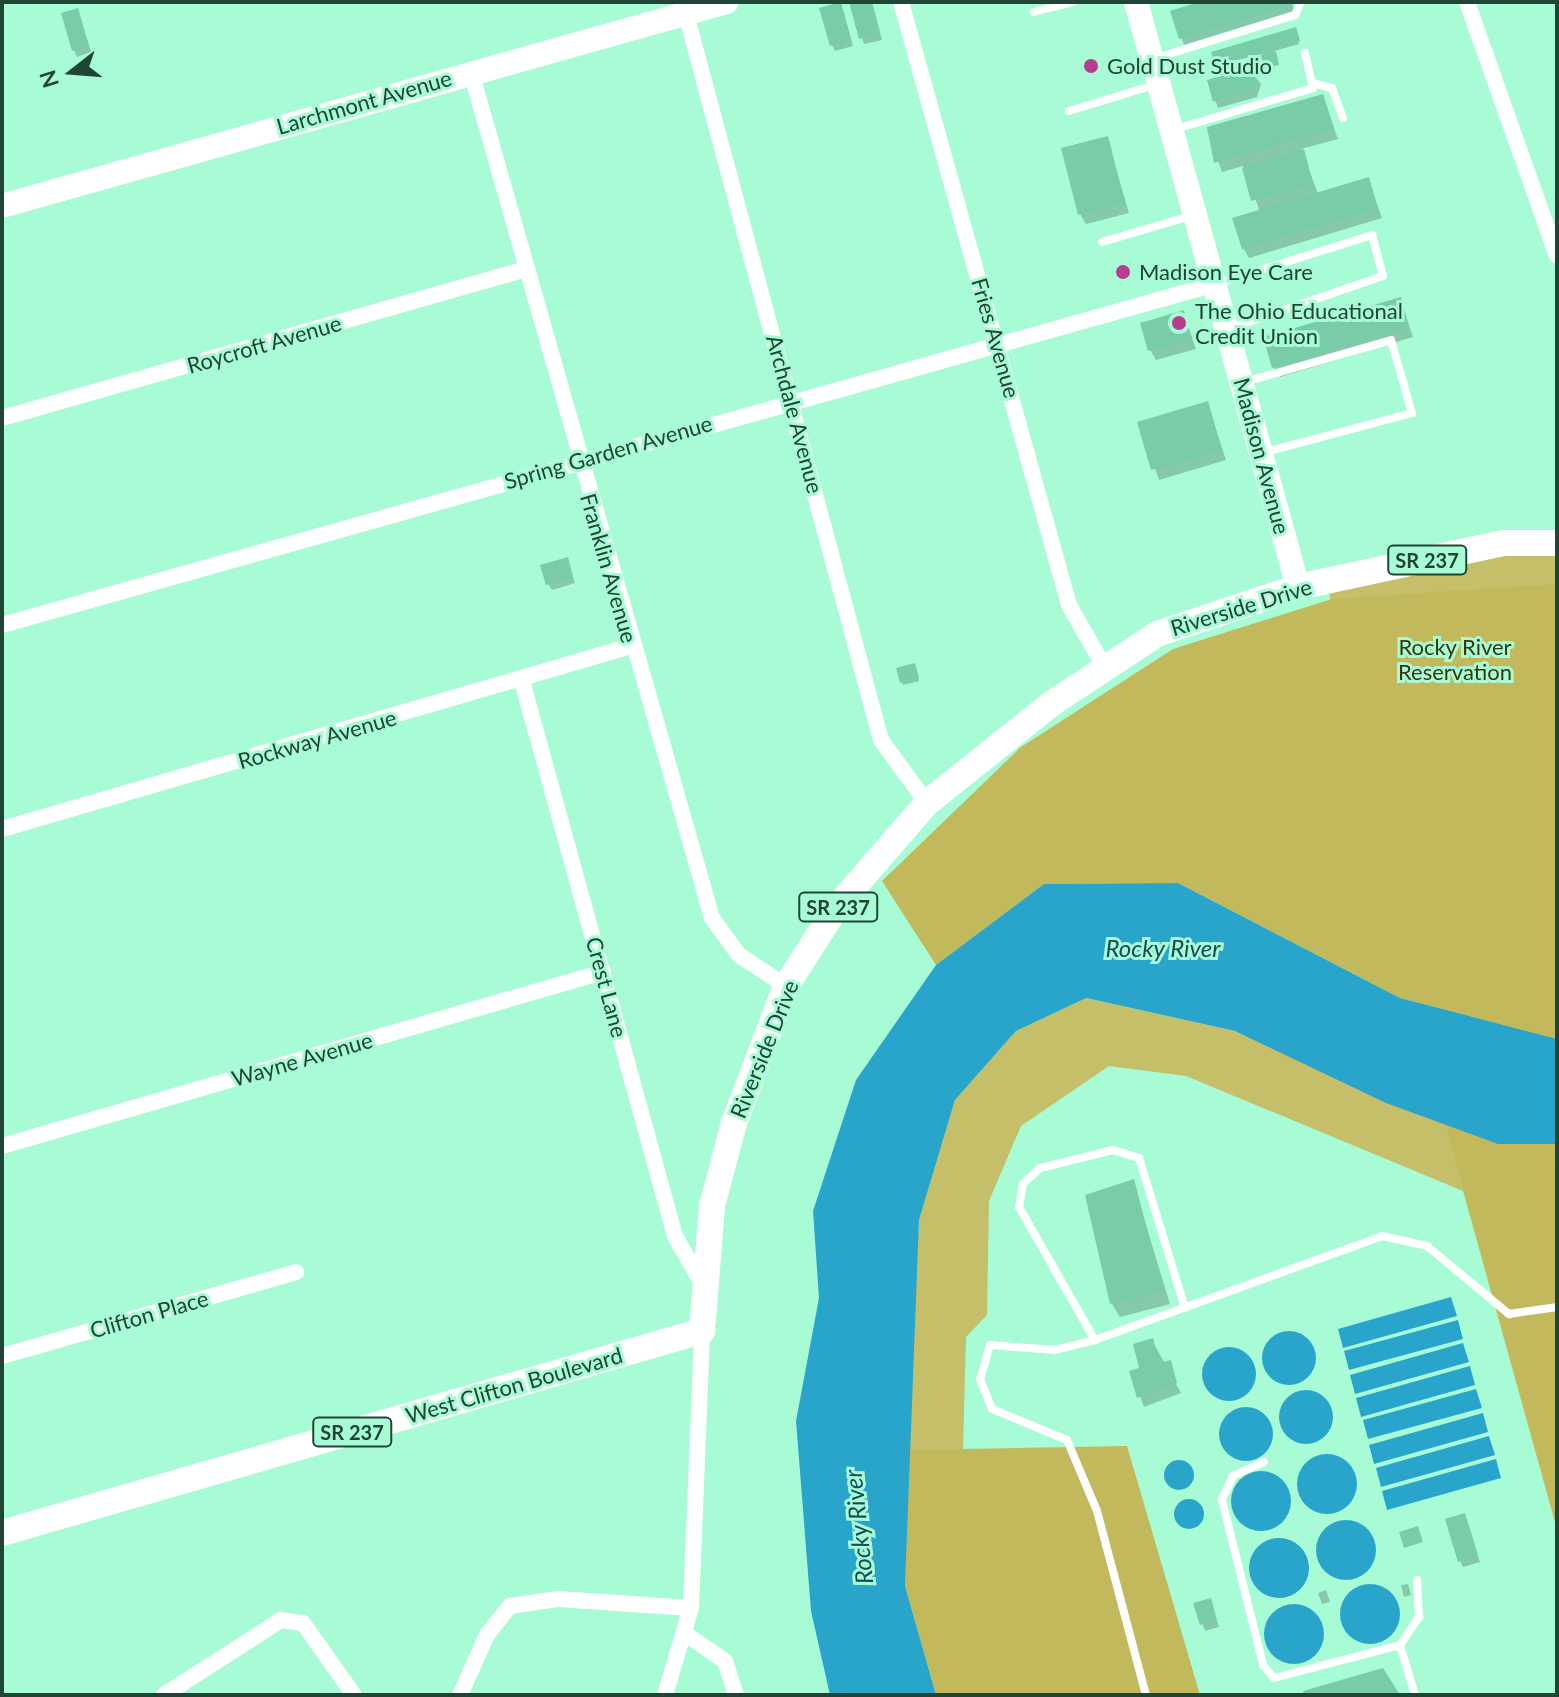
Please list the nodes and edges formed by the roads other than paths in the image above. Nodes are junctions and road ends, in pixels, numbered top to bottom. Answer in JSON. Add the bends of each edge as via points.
{"nodes":[{"id":1,"x":727,"y":2,"type":"edge"},
{"id":2,"x":901,"y":2,"type":"edge"},
{"id":3,"x":1073,"y":2,"type":"edge"},
{"id":4,"x":1136,"y":2,"type":"edge"},
{"id":5,"x":1301,"y":2,"type":"edge"},
{"id":6,"x":1467,"y":2,"type":"edge"},
{"id":7,"x":1034,"y":12,"type":"dead end"},
{"id":8,"x":686,"y":14,"type":"junction"},
{"id":9,"x":1305,"y":53,"type":"dead end"},
{"id":10,"x":471,"y":72,"type":"junction"},
{"id":11,"x":1156,"y":72,"type":"junction"},
{"id":12,"x":1313,"y":83,"type":"junction"},
{"id":13,"x":1069,"y":111,"type":"dead end"},
{"id":14,"x":1343,"y":118,"type":"dead end"},
{"id":15,"x":1172,"y":130,"type":"junction"},
{"id":16,"x":2,"y":206,"type":"edge"},
{"id":17,"x":1196,"y":214,"type":"junction"},
{"id":18,"x":1102,"y":242,"type":"dead end"},
{"id":19,"x":1557,"y":256,"type":"edge"},
{"id":20,"x":526,"y":269,"type":"junction"},
{"id":21,"x":1215,"y":284,"type":"junction"},
{"id":22,"x":1227,"y":329,"type":"junction"},
{"id":23,"x":997,"y":342,"type":"junction"},
{"id":24,"x":1242,"y":383,"type":"junction"},
{"id":25,"x":791,"y":399,"type":"junction"},
{"id":26,"x":2,"y":418,"type":"edge"},
{"id":27,"x":1261,"y":453,"type":"junction"},
{"id":28,"x":578,"y":460,"type":"junction"},
{"id":29,"x":1557,"y":543,"type":"edge"},
{"id":30,"x":1298,"y":587,"type":"junction"},
{"id":31,"x":2,"y":625,"type":"edge"},
{"id":32,"x":631,"y":646,"type":"junction"},
{"id":33,"x":1105,"y":668,"type":"junction"},
{"id":34,"x":522,"y":681,"type":"junction"},
{"id":35,"x":927,"y":803,"type":"junction"},
{"id":36,"x":2,"y":829,"type":"edge"},
{"id":37,"x":603,"y":972,"type":"junction"},
{"id":38,"x":786,"y":986,"type":"junction"},
{"id":39,"x":2,"y":1146,"type":"edge"},
{"id":40,"x":296,"y":1272,"type":"dead end"},
{"id":41,"x":705,"y":1288,"type":"junction"},
{"id":42,"x":1557,"y":1307,"type":"edge"},
{"id":43,"x":1185,"y":1308,"type":"junction"},
{"id":44,"x":702,"y":1331,"type":"junction"},
{"id":45,"x":1095,"y":1340,"type":"junction"},
{"id":46,"x":2,"y":1356,"type":"edge"},
{"id":47,"x":1264,"y":1462,"type":"dead end"},
{"id":48,"x":2,"y":1533,"type":"edge"},
{"id":49,"x":1417,"y":1580,"type":"dead end"},
{"id":50,"x":691,"y":1608,"type":"junction"},
{"id":51,"x":687,"y":1635,"type":"junction"},
{"id":52,"x":1400,"y":1645,"type":"junction"},
{"id":53,"x":164,"y":1695,"type":"edge"},
{"id":54,"x":354,"y":1695,"type":"edge"},
{"id":55,"x":460,"y":1695,"type":"edge"},
{"id":56,"x":665,"y":1695,"type":"edge"},
{"id":57,"x":736,"y":1695,"type":"edge"},
{"id":58,"x":1146,"y":1695,"type":"edge"},
{"id":59,"x":1415,"y":1695,"type":"edge"}],
"edges":[{"from":1,"to":8,"type":"street","name":"Larchmont Avenue"},
{"from":2,"to":23,"type":"street","name":"Fries Avenue"},
{"from":3,"to":7,"type":"lane"},
{"from":4,"to":11,"type":"street","name":"Madison Avenue"},
{"from":5,"to":11,"type":"lane","via":[[1295,15]]},
{"from":6,"to":19,"type":"street"},
{"from":8,"to":10,"type":"street","name":"Larchmont Avenue"},
{"from":8,"to":25,"type":"street","name":"Archdale Avenue"},
{"from":9,"to":12,"type":"lane"},
{"from":10,"to":16,"type":"street","name":"Larchmont Avenue"},
{"from":10,"to":20,"type":"street","name":"Franklin Avenue"},
{"from":11,"to":13,"type":"lane"},
{"from":11,"to":15,"type":"street","name":"Madison Avenue"},
{"from":12,"to":14,"type":"lane","via":[[1332,88]]},
{"from":12,"to":15,"type":"lane"},
{"from":15,"to":17,"type":"street","name":"Madison Avenue"},
{"from":17,"to":18,"type":"lane"},
{"from":17,"to":21,"type":"street","name":"Madison Avenue"},
{"from":20,"to":26,"type":"street","name":"Roycroft Avenue"},
{"from":20,"to":28,"type":"street","name":"Franklin Avenue"},
{"from":21,"to":22,"type":"street","name":"Madison Avenue"},
{"from":21,"to":22,"type":"lane","via":[[1372,235],[1383,276]]},
{"from":21,"to":23,"type":"street","name":"Spring Garden Avenue"},
{"from":22,"to":24,"type":"street","name":"Madison Avenue"},
{"from":23,"to":25,"type":"street","name":"Spring Garden Avenue"},
{"from":23,"to":33,"type":"street","name":"Fries Avenue","via":[[1069,605]]},
{"from":24,"to":27,"type":"street","name":"Madison Avenue"},
{"from":24,"to":27,"type":"lane","via":[[1391,340],[1412,413]]},
{"from":25,"to":28,"type":"street","name":"Spring Garden Avenue"},
{"from":25,"to":35,"type":"street","name":"Archdale Avenue","via":[[881,740]]},
{"from":27,"to":30,"type":"street","name":"Madison Avenue"},
{"from":28,"to":31,"type":"street","name":"Spring Garden Avenue"},
{"from":28,"to":32,"type":"street","name":"Franklin Avenue"},
{"from":29,"to":30,"type":"main road","name":"Riverside Drive","number":"SR 237","via":[[1503,543]]},
{"from":30,"to":33,"type":"main road","name":"Riverside Drive","number":"SR 237","via":[[1157,634]]},
{"from":32,"to":34,"type":"street","name":"Rockway Avenue"},
{"from":32,"to":38,"type":"street","name":"Franklin Avenue","via":[[712,918],[739,955]]},
{"from":33,"to":35,"type":"main road","name":"Riverside Drive","number":"SR 237"},
{"from":34,"to":36,"type":"street","name":"Rockway Avenue"},
{"from":34,"to":37,"type":"street","name":"Crest Lane"},
{"from":35,"to":38,"type":"main road","name":"Riverside Drive","number":"SR 237","via":[[836,908]]},
{"from":37,"to":39,"type":"street","name":"Wayne Avenue"},
{"from":37,"to":41,"type":"street","name":"Crest Lane","via":[[675,1236]]},
{"from":38,"to":41,"type":"main road","name":"Riverside Drive","number":"SR 237","via":[[734,1123],[712,1206]]},
{"from":40,"to":46,"type":"street","name":"Clifton Place"},
{"from":41,"to":44,"type":"main road","name":"Riverside Drive","number":"SR 237"},
{"from":42,"to":43,"type":"lane","via":[[1509,1314],[1427,1246],[1382,1236]]},
{"from":43,"to":45,"type":"lane"},
{"from":43,"to":45,"type":"lane","via":[[1139,1158],[1113,1150],[1040,1168],[1023,1184],[1019,1207]]},
{"from":44,"to":48,"type":"main road","name":"West Clifton Boulevard","number":"SR 237"},
{"from":44,"to":50,"type":"street","name":"Riverside Drive"},
{"from":45,"to":58,"type":"lane","via":[[1055,1350],[990,1345],[980,1379],[992,1409],[1067,1440],[1097,1511]]},
{"from":47,"to":52,"type":"lane","via":[[1233,1476],[1222,1500],[1263,1665],[1274,1678]]},
{"from":49,"to":52,"type":"lane","via":[[1419,1617]]},
{"from":50,"to":51,"type":"street","name":"Riverside Drive"},
{"from":50,"to":55,"type":"street","via":[[558,1599],[510,1606],[487,1635]]},
{"from":51,"to":56,"type":"street","name":"Riverside Drive"},
{"from":51,"to":57,"type":"street","via":[[725,1661]]},
{"from":52,"to":59,"type":"lane"},
{"from":53,"to":54,"type":"street","via":[[281,1620],[303,1623]]}]}
